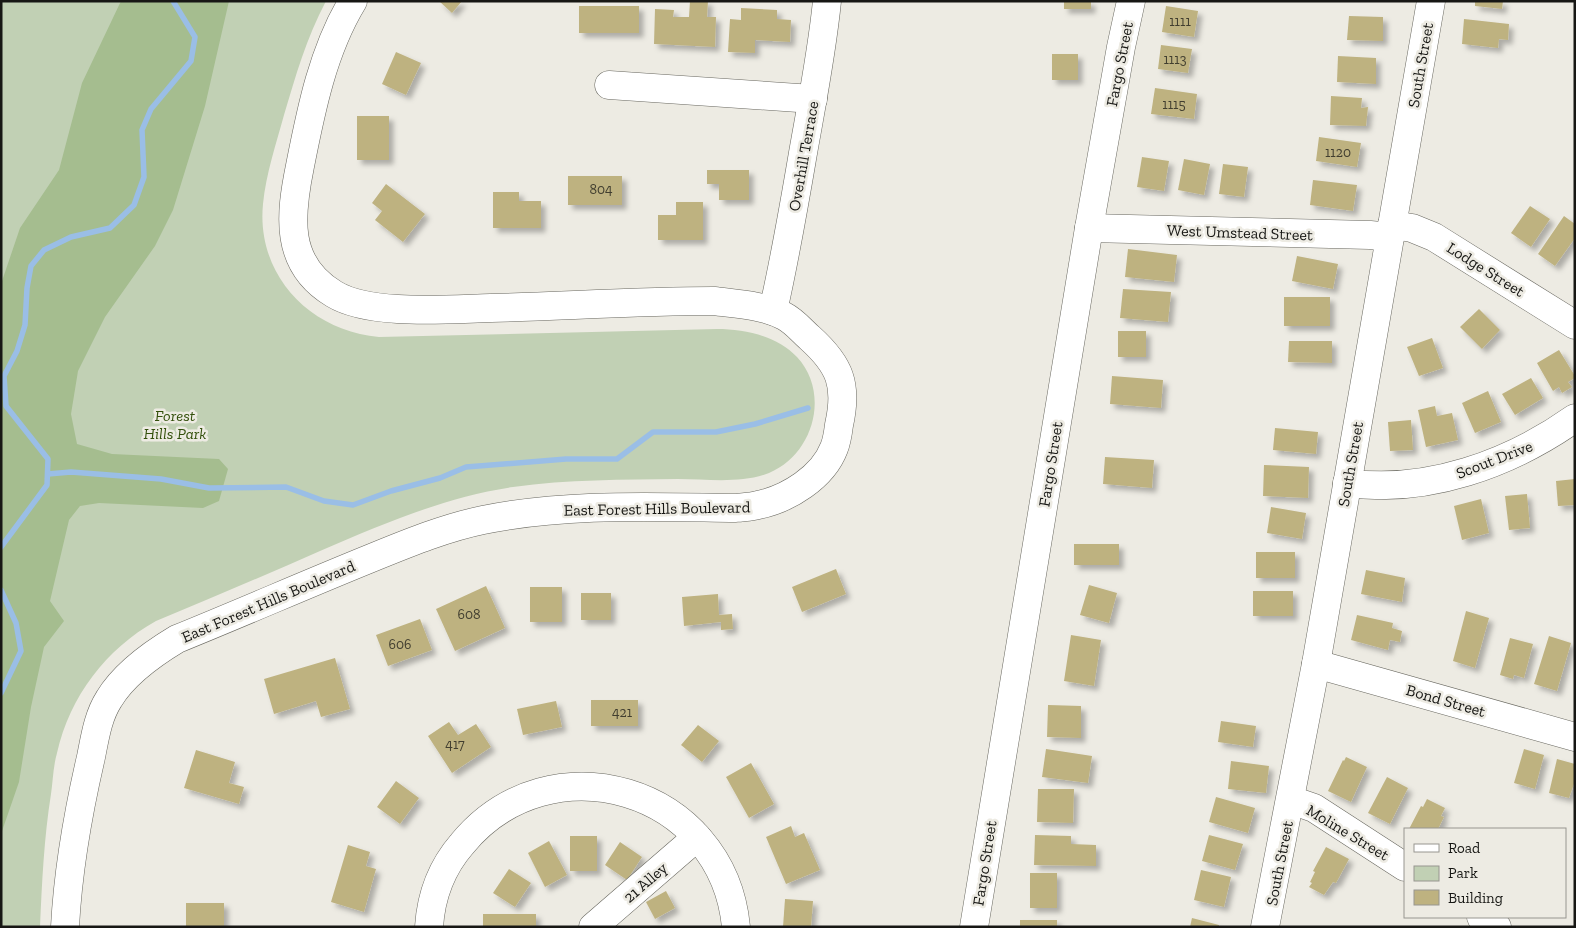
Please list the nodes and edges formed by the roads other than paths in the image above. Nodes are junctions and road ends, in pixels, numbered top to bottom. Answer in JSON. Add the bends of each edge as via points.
{"nodes":[{"id":1,"x":353,"y":1,"type":"edge"},
{"id":2,"x":827,"y":1,"type":"edge"},
{"id":3,"x":1131,"y":1,"type":"edge"},
{"id":4,"x":1432,"y":1,"type":"edge"},
{"id":5,"x":609,"y":85,"type":"dead end"},
{"id":6,"x":813,"y":99,"type":"junction"},
{"id":7,"x":1089,"y":228,"type":"junction"},
{"id":8,"x":1391,"y":231,"type":"junction"},
{"id":9,"x":773,"y":311,"type":"junction"},
{"id":10,"x":1575,"y":326,"type":"edge"},
{"id":11,"x":1575,"y":418,"type":"edge"},
{"id":12,"x":1347,"y":483,"type":"junction"},
{"id":13,"x":1316,"y":664,"type":"junction"},
{"id":14,"x":1575,"y":738,"type":"edge"},
{"id":15,"x":1291,"y":800,"type":"junction"},
{"id":16,"x":697,"y":837,"type":"junction"},
{"id":17,"x":1404,"y":866,"type":"edge"},
{"id":18,"x":1484,"y":918,"type":"edge"},
{"id":19,"x":65,"y":927,"type":"edge"},
{"id":20,"x":428,"y":927,"type":"edge"},
{"id":21,"x":593,"y":927,"type":"edge"},
{"id":22,"x":736,"y":927,"type":"edge"},
{"id":23,"x":974,"y":927,"type":"edge"},
{"id":24,"x":1265,"y":927,"type":"edge"},
{"id":25,"x":1497,"y":927,"type":"edge"}],
"edges":[{"from":1,"to":9,"type":"street","name":"East Forest Hills Boulevard","via":[[330,47],[308,122],[294,193],[292,229],[295,244],[309,272],[334,294],[370,306],[421,309],[714,301]]},
{"from":2,"to":6,"type":"street","name":"Overhill Terrace"},
{"from":3,"to":7,"type":"street","name":"Fargo Street"},
{"from":4,"to":8,"type":"street","name":"South Street"},
{"from":5,"to":6,"type":"street"},
{"from":6,"to":9,"type":"street","name":"Overhill Terrace"},
{"from":7,"to":8,"type":"street","name":"West Umstead Street","via":[[1370,235]]},
{"from":7,"to":23,"type":"street","name":"Fargo Street"},
{"from":8,"to":10,"type":"street","name":"Lodge Street","via":[[1412,228],[1434,237]]},
{"from":8,"to":12,"type":"street","name":"South Street"},
{"from":9,"to":19,"type":"street","name":"East Forest Hills Boulevard","via":[[786,317],[819,346],[839,376],[843,394],[842,415],[834,447],[815,475],[784,496],[759,505],[736,508],[580,508],[482,520],[447,530],[319,579],[177,639],[120,684],[102,711],[84,786]]},
{"from":11,"to":12,"type":"street","name":"Scout Drive","via":[[1520,451],[1468,472],[1399,485]]},
{"from":12,"to":13,"type":"street","name":"South Street"},
{"from":13,"to":14,"type":"street","name":"Bond Street"},
{"from":13,"to":15,"type":"street","name":"South Street"},
{"from":15,"to":17,"type":"street","name":"Moline Street","via":[[1314,808]]},
{"from":15,"to":24,"type":"street","name":"South Street"},
{"from":16,"to":20,"type":"street","via":[[661,807],[618,790],[572,786],[527,796],[486,819],[454,852],[434,894]]},
{"from":16,"to":21,"type":"street","name":"21 Alley"},
{"from":16,"to":22,"type":"street","via":[[721,872],[730,892]]},
{"from":18,"to":25,"type":"street"}]}
